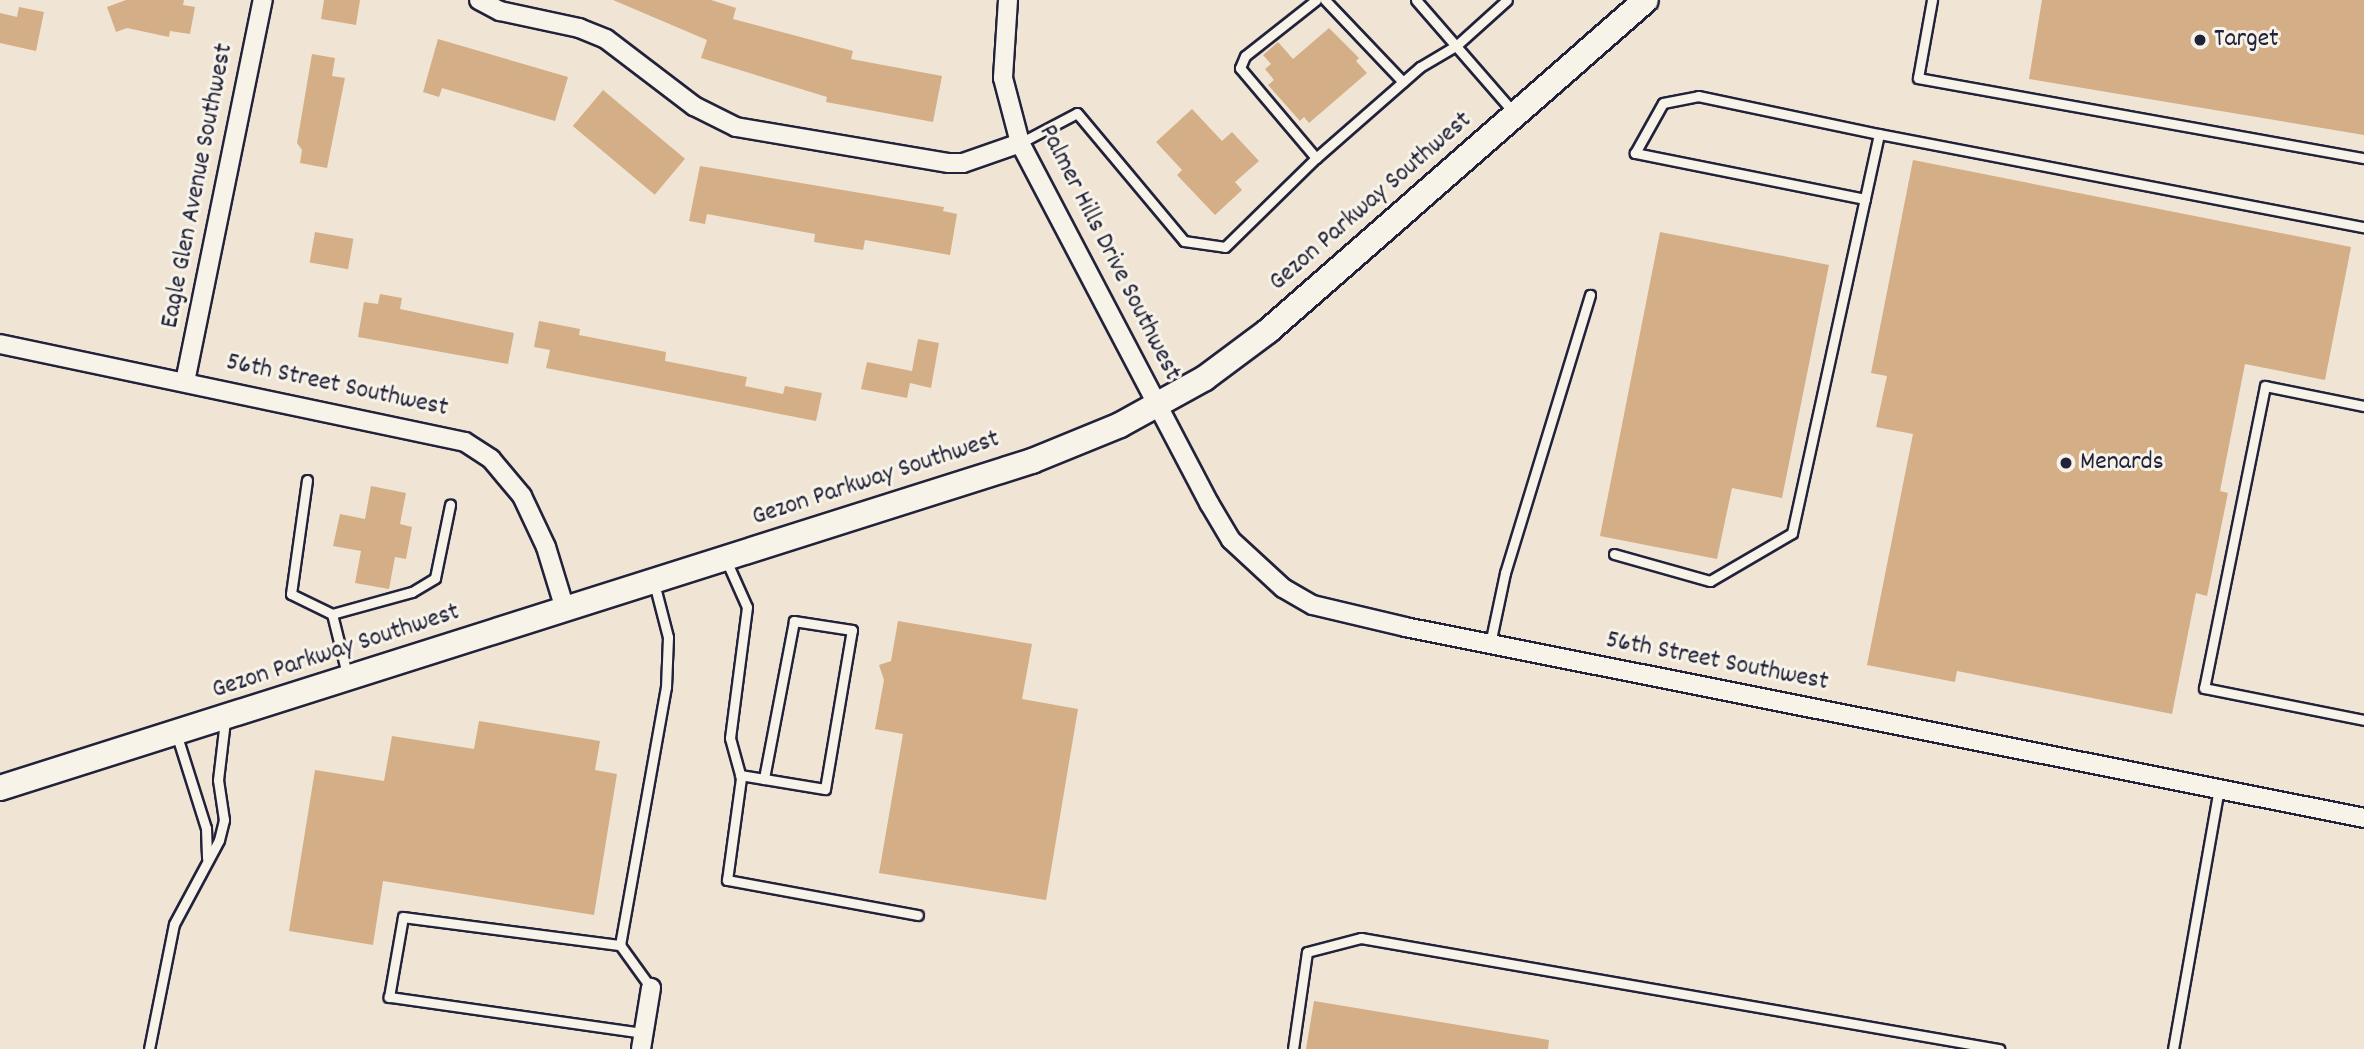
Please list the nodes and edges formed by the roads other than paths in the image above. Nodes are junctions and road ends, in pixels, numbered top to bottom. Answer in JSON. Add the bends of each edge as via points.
{"nodes":[{"id":1,"x":262,"y":0,"type":"edge"},
{"id":2,"x":479,"y":0,"type":"edge"},
{"id":3,"x":1008,"y":0,"type":"edge"},
{"id":4,"x":1316,"y":0,"type":"edge"},
{"id":5,"x":1325,"y":0,"type":"edge"},
{"id":6,"x":1416,"y":0,"type":"edge"},
{"id":7,"x":1507,"y":0,"type":"edge"},
{"id":8,"x":1646,"y":0,"type":"edge"},
{"id":9,"x":1933,"y":0,"type":"edge"},
{"id":10,"x":1457,"y":45,"type":"junction"},
{"id":11,"x":1403,"y":82,"type":"junction"},
{"id":12,"x":1516,"y":115,"type":"junction"},
{"id":13,"x":1879,"y":134,"type":"junction"},
{"id":14,"x":1020,"y":143,"type":"junction"},
{"id":15,"x":1316,"y":158,"type":"junction"},
{"id":16,"x":2364,"y":158,"type":"edge"},
{"id":17,"x":1865,"y":199,"type":"junction"},
{"id":18,"x":2364,"y":227,"type":"edge"},
{"id":19,"x":1590,"y":295,"type":"dead end"},
{"id":20,"x":0,"y":344,"type":"edge"},
{"id":21,"x":186,"y":382,"type":"junction"},
{"id":22,"x":1158,"y":405,"type":"junction"},
{"id":23,"x":2364,"y":406,"type":"edge"},
{"id":24,"x":307,"y":480,"type":"dead end"},
{"id":25,"x":450,"y":505,"type":"dead end"},
{"id":26,"x":1614,"y":554,"type":"dead end"},
{"id":27,"x":725,"y":558,"type":"junction"},
{"id":28,"x":653,"y":581,"type":"junction"},
{"id":29,"x":565,"y":609,"type":"junction"},
{"id":30,"x":332,"y":614,"type":"junction"},
{"id":31,"x":1490,"y":644,"type":"junction"},
{"id":32,"x":348,"y":680,"type":"junction"},
{"id":33,"x":225,"y":718,"type":"junction"},
{"id":34,"x":2364,"y":720,"type":"edge"},
{"id":35,"x":176,"y":733,"type":"junction"},
{"id":36,"x":740,"y":775,"type":"junction"},
{"id":37,"x":764,"y":779,"type":"junction"},
{"id":38,"x":0,"y":788,"type":"edge"},
{"id":39,"x":2219,"y":789,"type":"junction"},
{"id":40,"x":2364,"y":818,"type":"edge"},
{"id":41,"x":208,"y":859,"type":"junction"},
{"id":42,"x":918,"y":915,"type":"dead end"},
{"id":43,"x":620,"y":945,"type":"junction"},
{"id":44,"x":651,"y":988,"type":"joint"},
{"id":45,"x":642,"y":1041,"type":"edge"},
{"id":46,"x":149,"y":1049,"type":"edge"},
{"id":47,"x":1293,"y":1049,"type":"edge"},
{"id":48,"x":1999,"y":1049,"type":"edge"},
{"id":49,"x":2173,"y":1049,"type":"edge"}],
"edges":[{"from":1,"to":21,"type":"street","name":"Eagle Glen Avenue Southwest"},
{"from":2,"to":14,"type":"street","via":[[500,11],[596,33],[694,106],[736,127],[949,163],[963,163]]},
{"from":3,"to":14,"type":"street","name":"Palmer Hills Drive Southwest","via":[[1003,78]]},
{"from":4,"to":15,"type":"lane","via":[[1245,56],[1240,68]]},
{"from":5,"to":11,"type":"lane"},
{"from":6,"to":10,"type":"lane"},
{"from":7,"to":10,"type":"lane"},
{"from":8,"to":12,"type":"main road","name":"Gezon Parkway Southwest"},
{"from":9,"to":16,"type":"lane","via":[[1918,78]]},
{"from":10,"to":11,"type":"lane"},
{"from":10,"to":12,"type":"lane"},
{"from":11,"to":15,"type":"lane"},
{"from":12,"to":22,"type":"main road","name":"Gezon Parkway Southwest","via":[[1268,331],[1205,378]]},
{"from":13,"to":17,"type":"lane"},
{"from":13,"to":17,"type":"lane","via":[[1698,96],[1663,103],[1635,153]]},
{"from":13,"to":18,"type":"lane"},
{"from":14,"to":15,"type":"lane","via":[[1077,113],[1184,241],[1225,247]]},
{"from":14,"to":22,"type":"street","name":"Palmer Hills Drive Southwest"},
{"from":17,"to":26,"type":"lane","via":[[1792,533],[1710,581]]},
{"from":19,"to":31,"type":"lane","via":[[1505,573]]},
{"from":20,"to":21,"type":"street","name":"56th Street Southwest"},
{"from":21,"to":29,"type":"street","name":"56th Street Southwest","via":[[439,433],[479,450],[504,471],[523,496],[546,547]]},
{"from":22,"to":27,"type":"main road","name":"Gezon Parkway Southwest","via":[[1032,461]]},
{"from":22,"to":31,"type":"street","name":"56th Street Southwest","via":[[1231,540],[1283,588],[1313,605]]},
{"from":23,"to":34,"type":"lane","via":[[2265,386],[2204,688]]},
{"from":24,"to":30,"type":"lane","via":[[291,594]]},
{"from":25,"to":30,"type":"lane","via":[[435,578],[412,592]]},
{"from":27,"to":28,"type":"main road","name":"Gezon Parkway Southwest"},
{"from":27,"to":36,"type":"lane","via":[[747,607],[730,738]]},
{"from":28,"to":29,"type":"main road","name":"Gezon Parkway Southwest"},
{"from":28,"to":43,"type":"lane","via":[[668,637],[666,687]]},
{"from":29,"to":32,"type":"main road","name":"Gezon Parkway Southwest"},
{"from":30,"to":32,"type":"lane"},
{"from":31,"to":39,"type":"street","name":"56th Street Southwest"},
{"from":32,"to":33,"type":"main road","name":"Gezon Parkway Southwest"},
{"from":33,"to":35,"type":"main road","name":"Gezon Parkway Southwest"},
{"from":33,"to":41,"type":"lane","via":[[218,780],[225,820]]},
{"from":35,"to":38,"type":"main road","name":"Gezon Parkway Southwest"},
{"from":35,"to":41,"type":"lane","via":[[206,828]]},
{"from":36,"to":37,"type":"lane"},
{"from":36,"to":42,"type":"lane","via":[[727,880]]},
{"from":37,"to":37,"type":"lane","via":[[825,789],[852,629],[794,621]]},
{"from":39,"to":40,"type":"street","name":"56th Street Southwest"},
{"from":39,"to":49,"type":"lane"},
{"from":41,"to":46,"type":"lane","via":[[174,924]]},
{"from":43,"to":44,"type":"lane"},
{"from":43,"to":45,"type":"lane","via":[[402,917],[389,997]]},
{"from":44,"to":45,"type":"street"},
{"from":47,"to":48,"type":"lane","via":[[1307,952],[1361,938]]}]}
